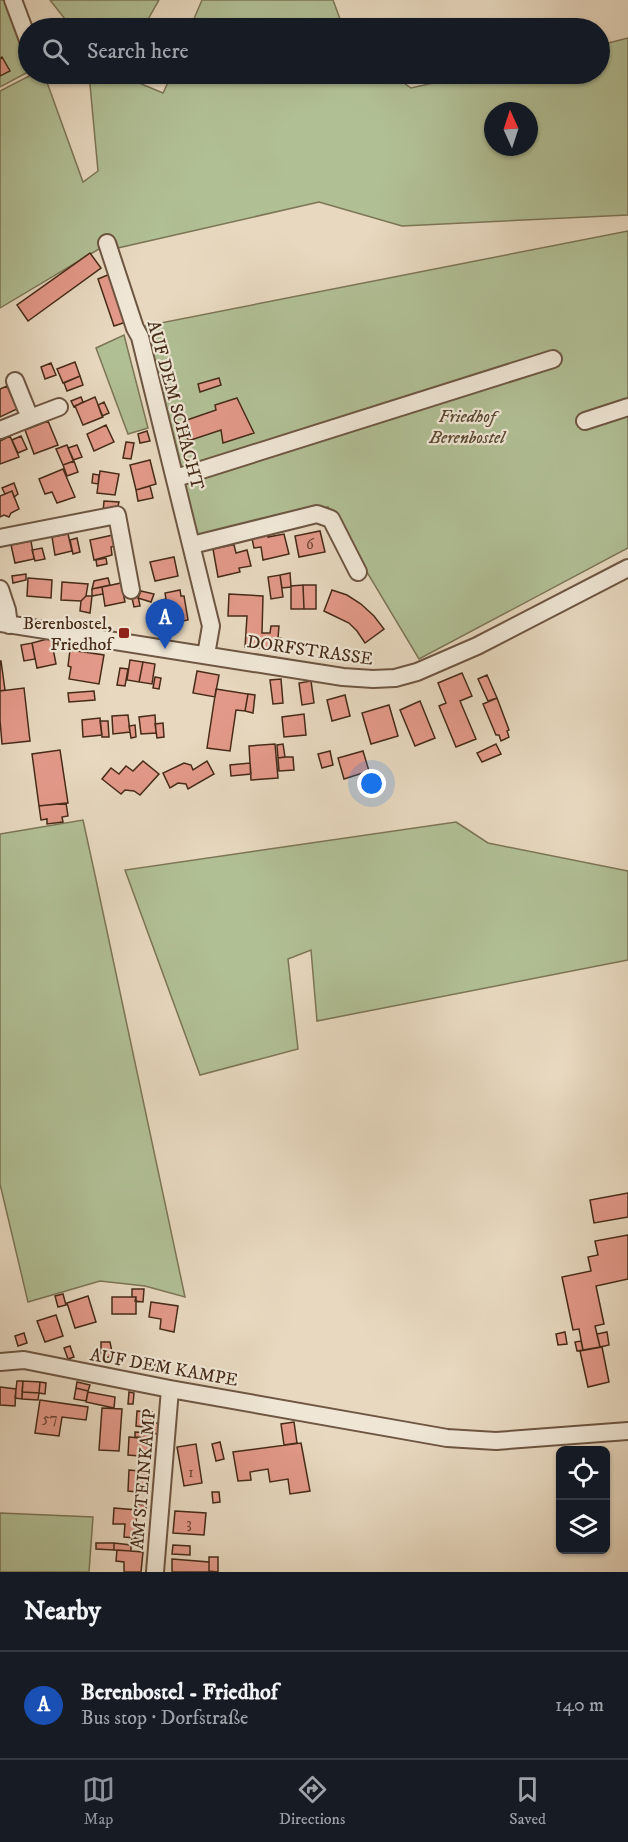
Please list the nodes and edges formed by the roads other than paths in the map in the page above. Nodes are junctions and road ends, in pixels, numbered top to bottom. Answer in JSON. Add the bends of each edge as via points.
{"nodes":[{"id":1,"x":13,"y":0,"type":"edge"},
{"id":2,"x":20,"y":18,"type":"edge"},
{"id":3,"x":107,"y":243,"type":"dead end"},
{"id":4,"x":553,"y":359,"type":"dead end"},
{"id":5,"x":15,"y":381,"type":"dead end"},
{"id":6,"x":59,"y":407,"type":"dead end"},
{"id":7,"x":628,"y":407,"type":"edge"},
{"id":8,"x":30,"y":418,"type":"junction"},
{"id":9,"x":585,"y":422,"type":"dead end"},
{"id":10,"x":0,"y":430,"type":"edge"},
{"id":11,"x":176,"y":478,"type":"junction"},
{"id":12,"x":0,"y":538,"type":"edge"},
{"id":13,"x":192,"y":545,"type":"junction"},
{"id":14,"x":628,"y":568,"type":"edge"},
{"id":15,"x":358,"y":572,"type":"dead end"},
{"id":16,"x":0,"y":589,"type":"edge"},
{"id":17,"x":131,"y":590,"type":"dead end"},
{"id":18,"x":4,"y":624,"type":"edge"},
{"id":19,"x":206,"y":655,"type":"junction"},
{"id":20,"x":0,"y":1362,"type":"edge"},
{"id":21,"x":170,"y":1389,"type":"junction"},
{"id":22,"x":628,"y":1431,"type":"edge"},
{"id":23,"x":155,"y":1572,"type":"edge"}],
"edges":[{"from":1,"to":2,"type":"street"},
{"from":3,"to":11,"type":"street","name":"AUF DEM SCHACHT","via":[[140,337]]},
{"from":4,"to":11,"type":"street"},
{"from":5,"to":8,"type":"street"},
{"from":6,"to":8,"type":"street"},
{"from":7,"to":9,"type":"street"},
{"from":8,"to":10,"type":"street"},
{"from":11,"to":13,"type":"street","name":"AUF DEM SCHACHT"},
{"from":12,"to":17,"type":"street","via":[[117,514]]},
{"from":13,"to":15,"type":"street","via":[[317,514],[332,519]]},
{"from":13,"to":19,"type":"street","name":"AUF DEM SCHACHT","via":[[211,626]]},
{"from":14,"to":19,"type":"street","name":"DORFSTRASSE","via":[[455,656],[395,678],[343,676]]},
{"from":16,"to":18,"type":"street","via":[[7,610]]},
{"from":18,"to":19,"type":"street","name":"DORFSTRASSE"},
{"from":20,"to":21,"type":"street","name":"AUF DEM KAMPE","via":[[24,1360]]},
{"from":21,"to":22,"type":"street","name":"AUF DEM KAMPE","via":[[473,1441]]},
{"from":21,"to":23,"type":"street","name":"AM STEINKAMP"}]}
